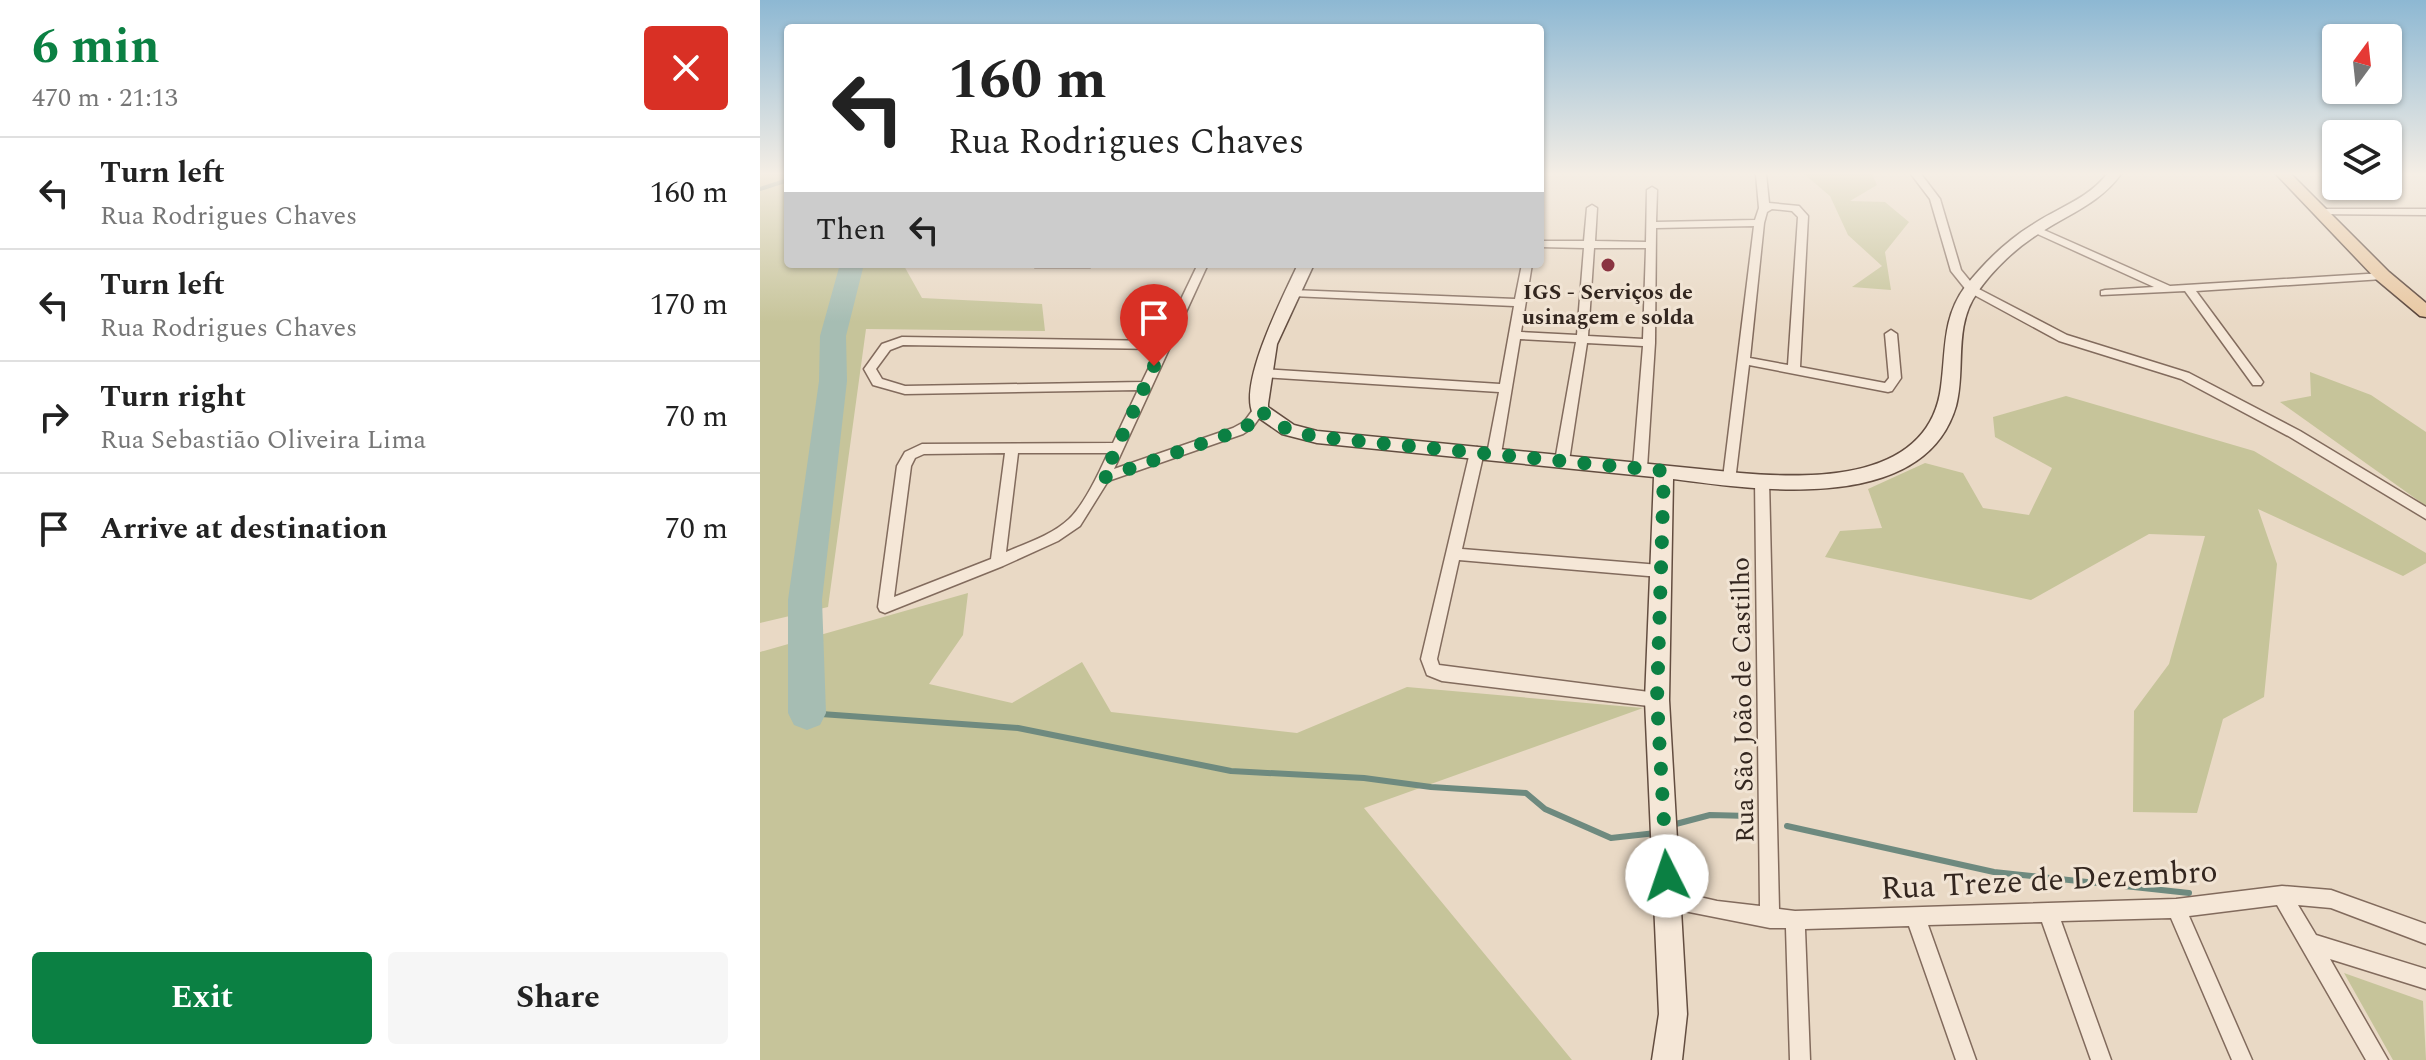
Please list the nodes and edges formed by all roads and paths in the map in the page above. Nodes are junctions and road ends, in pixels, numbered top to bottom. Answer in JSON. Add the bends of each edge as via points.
{"nodes":[{"id":1,"x":1591,"y":223,"type":"edge"},
{"id":2,"x":1734,"y":223,"type":"edge"},
{"id":3,"x":1759,"y":223,"type":"edge"},
{"id":4,"x":1803,"y":223,"type":"edge"},
{"id":5,"x":1942,"y":223,"type":"edge"},
{"id":6,"x":2046,"y":223,"type":"edge"},
{"id":7,"x":2330,"y":223,"type":"edge"},
{"id":8,"x":1651,"y":225,"type":"joint"},
{"id":9,"x":2035,"y":229,"type":"junction"},
{"id":10,"x":1544,"y":244,"type":"edge"},
{"id":11,"x":1590,"y":244,"type":"junction"},
{"id":12,"x":1651,"y":245,"type":"junction"},
{"id":13,"x":1201,"y":268,"type":"edge"},
{"id":14,"x":1304,"y":268,"type":"edge"},
{"id":15,"x":1526,"y":268,"type":"edge"},
{"id":16,"x":2383,"y":276,"type":"junction"},
{"id":17,"x":1971,"y":289,"type":"junction"},
{"id":18,"x":2189,"y":289,"type":"junction"},
{"id":19,"x":2170,"y":290,"type":"junction"},
{"id":20,"x":1292,"y":293,"type":"junction"},
{"id":21,"x":2105,"y":293,"type":"dead end"},
{"id":22,"x":1521,"y":303,"type":"junction"},
{"id":23,"x":2426,"y":312,"type":"edge"},
{"id":24,"x":1891,"y":334,"type":"dead end"},
{"id":25,"x":1516,"y":335,"type":"junction"},
{"id":26,"x":1582,"y":339,"type":"junction"},
{"id":27,"x":1649,"y":343,"type":"junction"},
{"id":28,"x":1165,"y":345,"type":"junction"},
{"id":29,"x":1742,"y":360,"type":"junction"},
{"id":30,"x":1794,"y":369,"type":"junction"},
{"id":31,"x":1263,"y":373,"type":"junction"},
{"id":32,"x":2257,"y":382,"type":"dead end"},
{"id":33,"x":1144,"y":386,"type":"junction"},
{"id":34,"x":1505,"y":388,"type":"junction"},
{"id":35,"x":1259,"y":410,"type":"junction"},
{"id":36,"x":1117,"y":448,"type":"junction"},
{"id":37,"x":1012,"y":450,"type":"junction"},
{"id":38,"x":1485,"y":453,"type":"junction"},
{"id":39,"x":1562,"y":461,"type":"junction"},
{"id":40,"x":1652,"y":470,"type":"junction"},
{"id":41,"x":1103,"y":478,"type":"junction"},
{"id":42,"x":1730,"y":478,"type":"junction"},
{"id":43,"x":1762,"y":480,"type":"junction"},
{"id":44,"x":2426,"y":514,"type":"edge"},
{"id":45,"x":1455,"y":554,"type":"junction"},
{"id":46,"x":998,"y":562,"type":"junction"},
{"id":47,"x":1660,"y":571,"type":"junction"},
{"id":48,"x":1657,"y":700,"type":"junction"},
{"id":49,"x":2282,"y":895,"type":"junction"},
{"id":50,"x":1669,"y":899,"type":"junction"},
{"id":51,"x":2176,"y":908,"type":"junction"},
{"id":52,"x":2049,"y":914,"type":"junction"},
{"id":53,"x":1915,"y":916,"type":"junction"},
{"id":54,"x":1770,"y":919,"type":"junction"},
{"id":55,"x":1795,"y":920,"type":"junction"},
{"id":56,"x":2426,"y":934,"type":"edge"},
{"id":57,"x":2310,"y":943,"type":"junction"},
{"id":58,"x":2426,"y":979,"type":"edge"},
{"id":59,"x":1667,"y":1060,"type":"edge"},
{"id":60,"x":1800,"y":1060,"type":"edge"},
{"id":61,"x":1966,"y":1060,"type":"edge"},
{"id":62,"x":2101,"y":1060,"type":"edge"},
{"id":63,"x":2242,"y":1060,"type":"edge"},
{"id":64,"x":2378,"y":1060,"type":"edge"}],
"edges":[{"from":1,"to":11,"type":"street"},
{"from":2,"to":8,"type":"street"},
{"from":3,"to":29,"type":"street"},
{"from":4,"to":30,"type":"street"},
{"from":5,"to":17,"type":"street","via":[[1956,271]]},
{"from":6,"to":9,"type":"street"},
{"from":7,"to":16,"type":"main road"},
{"from":8,"to":12,"type":"street"},
{"from":9,"to":17,"type":"street"},
{"from":9,"to":19,"type":"street"},
{"from":10,"to":11,"type":"street"},
{"from":11,"to":12,"type":"street"},
{"from":11,"to":26,"type":"street"},
{"from":12,"to":27,"type":"street"},
{"from":13,"to":28,"type":"street"},
{"from":14,"to":20,"type":"street"},
{"from":15,"to":22,"type":"street"},
{"from":16,"to":18,"type":"street"},
{"from":16,"to":23,"type":"main road"},
{"from":17,"to":43,"type":"street","via":[[1955,335],[1949,406],[1932,436],[1887,468],[1860,477]]},
{"from":17,"to":44,"type":"street","via":[[2063,338],[2185,376],[2295,434]]},
{"from":18,"to":19,"type":"street"},
{"from":18,"to":32,"type":"street"},
{"from":19,"to":21,"type":"street"},
{"from":20,"to":22,"type":"street"},
{"from":20,"to":31,"type":"street","via":[[1269,344]]},
{"from":22,"to":25,"type":"street"},
{"from":24,"to":30,"type":"street","via":[[1895,378],[1888,388]]},
{"from":25,"to":26,"type":"street"},
{"from":25,"to":34,"type":"street"},
{"from":26,"to":27,"type":"street"},
{"from":26,"to":39,"type":"street"},
{"from":27,"to":40,"type":"street"},
{"from":28,"to":33,"type":"street"},
{"from":28,"to":33,"type":"street","via":[[902,341],[886,347],[870,369],[877,382],[905,390]]},
{"from":29,"to":30,"type":"street"},
{"from":29,"to":42,"type":"street"},
{"from":31,"to":34,"type":"street"},
{"from":31,"to":35,"type":"street"},
{"from":33,"to":36,"type":"street"},
{"from":34,"to":38,"type":"street"},
{"from":35,"to":38,"type":"street","via":[[1300,434]]},
{"from":35,"to":41,"type":"street","via":[[1238,431]]},
{"from":36,"to":37,"type":"street"},
{"from":36,"to":41,"type":"street"},
{"from":37,"to":46,"type":"street"},
{"from":37,"to":46,"type":"street","via":[[922,449],[910,455],[904,466],[885,607]]},
{"from":38,"to":39,"type":"street"},
{"from":38,"to":45,"type":"street"},
{"from":39,"to":40,"type":"street"},
{"from":40,"to":42,"type":"street"},
{"from":40,"to":47,"type":"street"},
{"from":41,"to":46,"type":"street","via":[[1075,522]]},
{"from":42,"to":43,"type":"street"},
{"from":43,"to":54,"type":"street","name":"Rua São João de Castilho"},
{"from":45,"to":47,"type":"street"},
{"from":45,"to":48,"type":"street","via":[[1429,659],[1433,670]]},
{"from":47,"to":48,"type":"street"},
{"from":48,"to":50,"type":"street"},
{"from":49,"to":51,"type":"street","name":"Rua Treze de Dezembro"},
{"from":49,"to":56,"type":"street","name":"Rua Treze de Dezembro","via":[[2331,899]]},
{"from":49,"to":57,"type":"street"},
{"from":50,"to":54,"type":"street","name":"Rua Treze de Dezembro"},
{"from":50,"to":59,"type":"street","via":[[1673,1014]]},
{"from":51,"to":52,"type":"street","name":"Rua Treze de Dezembro"},
{"from":51,"to":63,"type":"street"},
{"from":52,"to":53,"type":"street","name":"Rua Treze de Dezembro"},
{"from":52,"to":62,"type":"street"},
{"from":53,"to":55,"type":"street","name":"Rua Treze de Dezembro"},
{"from":53,"to":61,"type":"street"},
{"from":54,"to":55,"type":"street","name":"Rua Treze de Dezembro"},
{"from":55,"to":60,"type":"street"},
{"from":57,"to":58,"type":"street"},
{"from":57,"to":64,"type":"street"}]}
